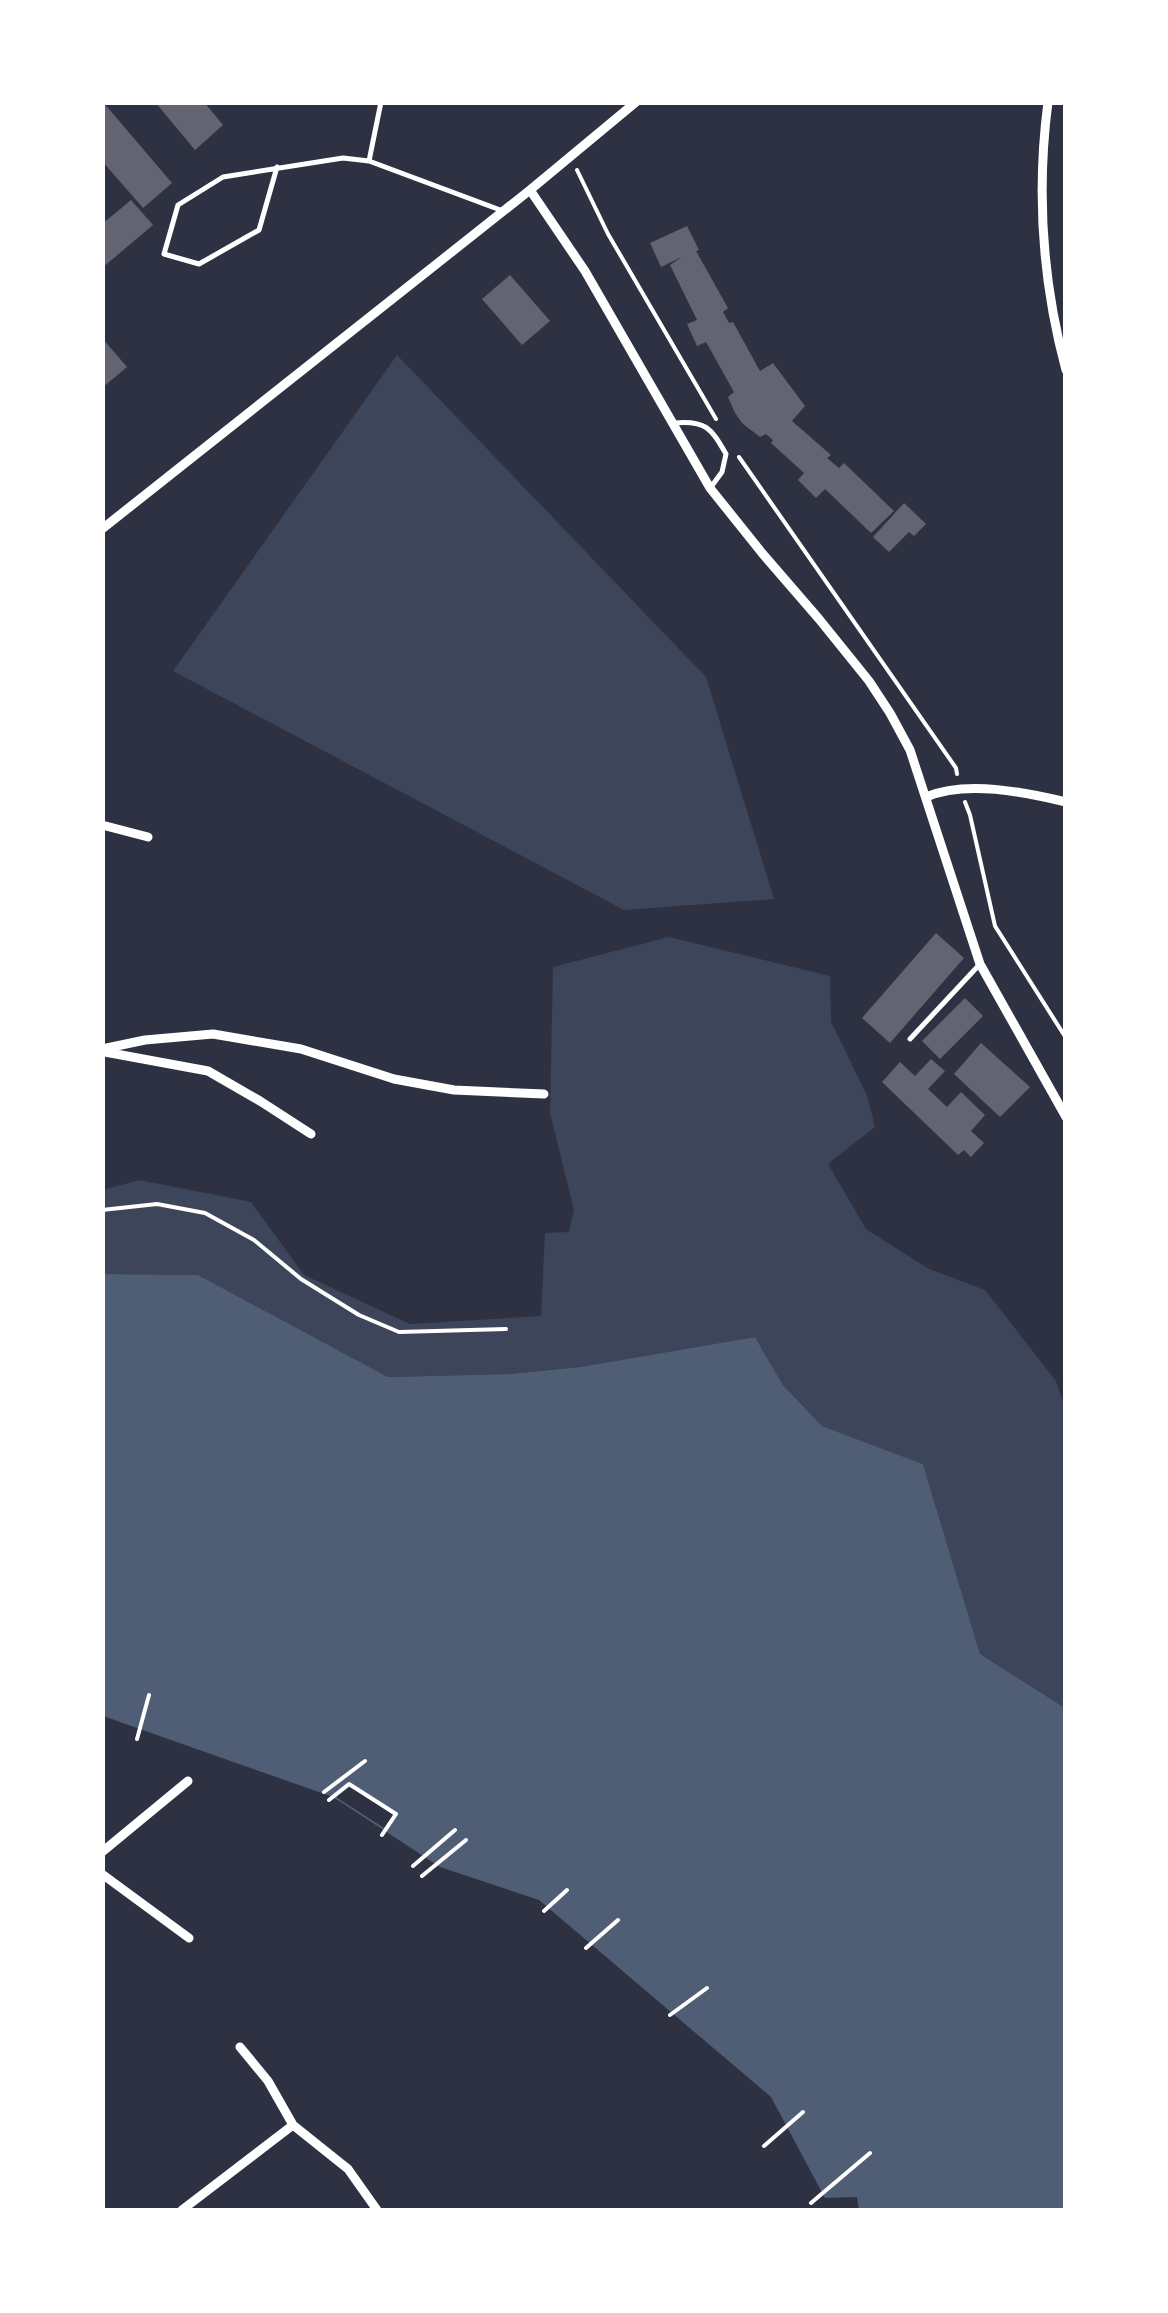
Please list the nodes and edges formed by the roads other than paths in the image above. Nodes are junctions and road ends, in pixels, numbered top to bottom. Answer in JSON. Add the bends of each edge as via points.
{"nodes":[{"id":1,"x":381,"y":102,"type":"edge"},
{"id":2,"x":636,"y":102,"type":"edge"},
{"id":3,"x":1048,"y":102,"type":"edge"},
{"id":4,"x":369,"y":162,"type":"junction"},
{"id":5,"x":276,"y":167,"type":"junction"},
{"id":6,"x":530,"y":190,"type":"junction"},
{"id":7,"x":503,"y":212,"type":"junction"},
{"id":8,"x":1066,"y":370,"type":"edge"},
{"id":9,"x":671,"y":423,"type":"junction"},
{"id":10,"x":710,"y":488,"type":"junction"},
{"id":11,"x":102,"y":529,"type":"edge"},
{"id":12,"x":926,"y":798,"type":"junction"},
{"id":13,"x":1066,"y":802,"type":"edge"},
{"id":14,"x":102,"y":825,"type":"edge"},
{"id":15,"x":148,"y":837,"type":"dead end"},
{"id":16,"x":980,"y":964,"type":"junction"},
{"id":17,"x":910,"y":1039,"type":"dead end"},
{"id":18,"x":102,"y":1050,"type":"edge"},
{"id":19,"x":544,"y":1094,"type":"dead end"},
{"id":20,"x":1066,"y":1118,"type":"edge"},
{"id":21,"x":311,"y":1134,"type":"dead end"},
{"id":22,"x":188,"y":1782,"type":"dead end"},
{"id":23,"x":102,"y":1852,"type":"edge"},
{"id":24,"x":102,"y":1874,"type":"edge"},
{"id":25,"x":189,"y":1938,"type":"dead end"},
{"id":26,"x":240,"y":2047,"type":"dead end"},
{"id":27,"x":293,"y":2125,"type":"junction"},
{"id":28,"x":182,"y":2210,"type":"edge"},
{"id":29,"x":377,"y":2210,"type":"edge"}],
"edges":[{"from":1,"to":4,"type":"lane"},
{"from":2,"to":6,"type":"street"},
{"from":3,"to":8,"type":"street","via":[[1040,212],[1048,295]]},
{"from":4,"to":5,"type":"lane","via":[[343,158]]},
{"from":4,"to":7,"type":"lane"},
{"from":5,"to":5,"type":"lane","via":[[258,230],[199,264],[164,254],[178,205],[223,177]]},
{"from":6,"to":7,"type":"street"},
{"from":6,"to":9,"type":"street"},
{"from":7,"to":11,"type":"street"},
{"from":9,"to":10,"type":"street"},
{"from":9,"to":10,"type":"lane","via":[[694,421],[713,432],[726,454]]},
{"from":10,"to":12,"type":"street","via":[[868,681],[910,750]]},
{"from":12,"to":13,"type":"street","via":[[976,789]]},
{"from":12,"to":16,"type":"street"},
{"from":14,"to":15,"type":"street"},
{"from":16,"to":17,"type":"lane"},
{"from":16,"to":20,"type":"street"},
{"from":18,"to":19,"type":"street","via":[[213,1034],[301,1049],[439,1088]]},
{"from":18,"to":21,"type":"street","via":[[208,1072]]},
{"from":22,"to":23,"type":"street"},
{"from":24,"to":25,"type":"street"},
{"from":26,"to":27,"type":"street"},
{"from":27,"to":28,"type":"street"},
{"from":27,"to":29,"type":"street","via":[[348,2169]]}]}
